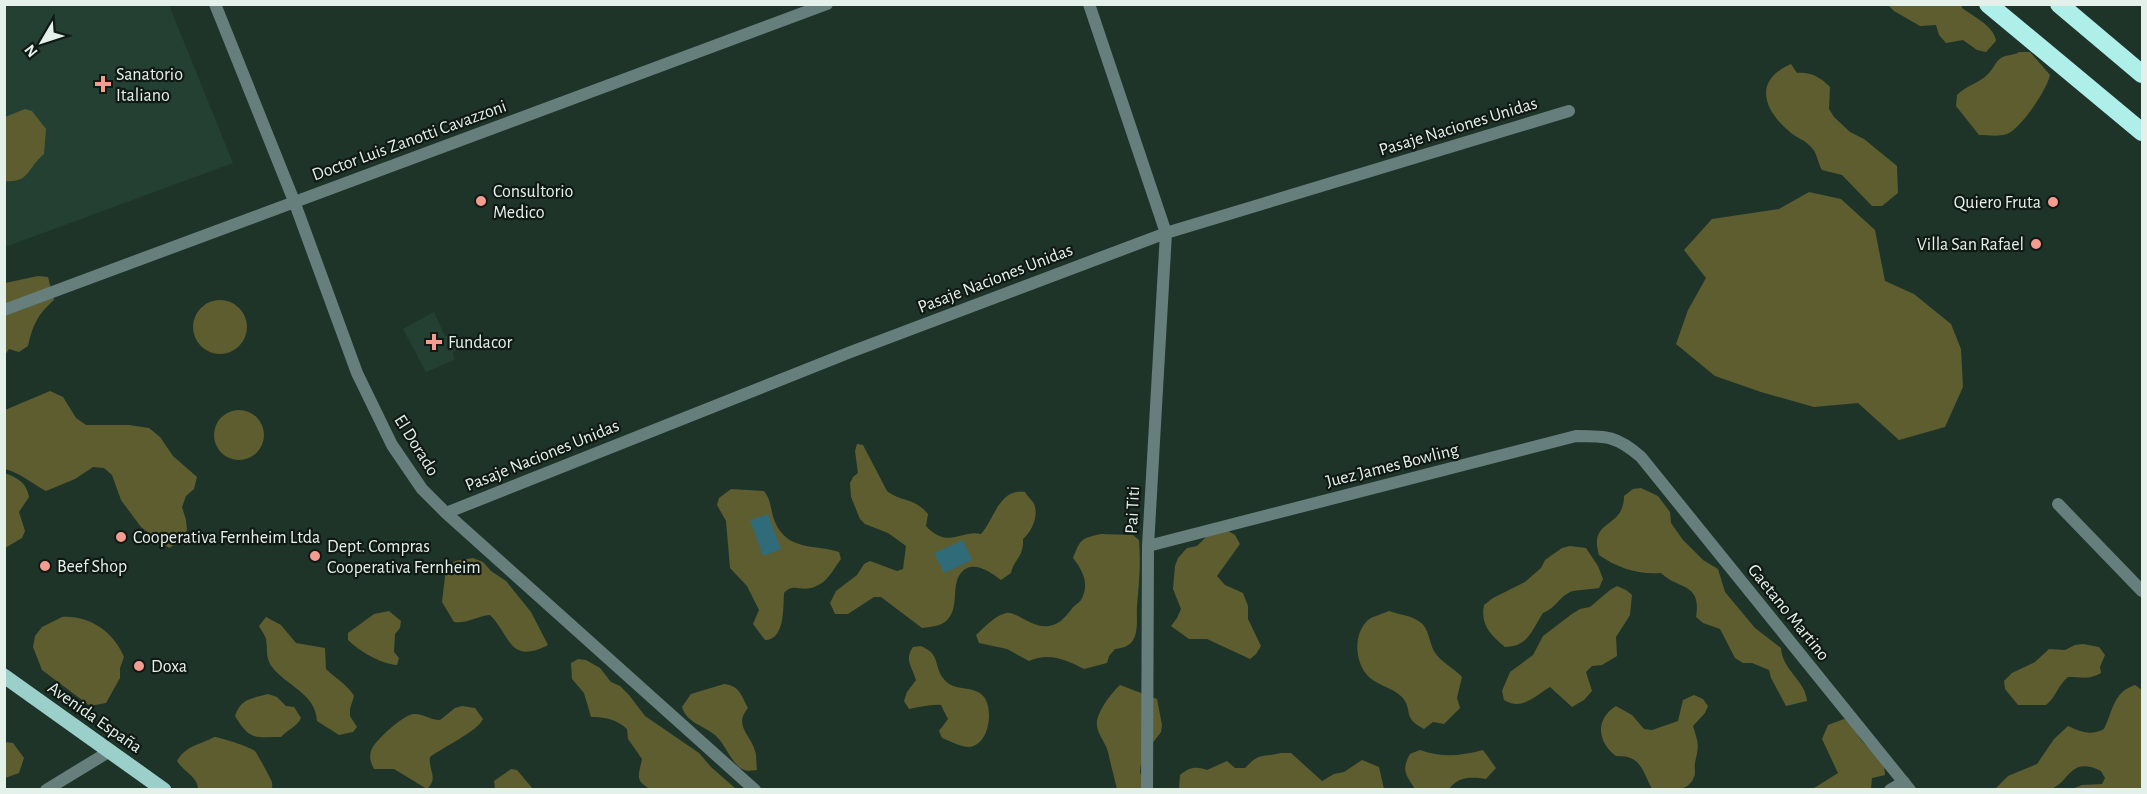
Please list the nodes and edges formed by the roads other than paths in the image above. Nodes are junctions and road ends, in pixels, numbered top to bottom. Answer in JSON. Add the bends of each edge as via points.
{"nodes":[{"id":1,"x":215,"y":4,"type":"edge"},
{"id":2,"x":827,"y":4,"type":"edge"},
{"id":3,"x":1089,"y":4,"type":"edge"},
{"id":4,"x":1988,"y":4,"type":"edge"},
{"id":5,"x":2059,"y":4,"type":"edge"},
{"id":6,"x":2142,"y":74,"type":"edge"},
{"id":7,"x":1569,"y":111,"type":"dead end"},
{"id":8,"x":2142,"y":132,"type":"edge"},
{"id":9,"x":294,"y":201,"type":"junction"},
{"id":10,"x":1166,"y":233,"type":"junction"},
{"id":11,"x":4,"y":310,"type":"edge"},
{"id":12,"x":1641,"y":457,"type":"joint"},
{"id":13,"x":2058,"y":504,"type":"dead end"},
{"id":14,"x":446,"y":513,"type":"junction"},
{"id":15,"x":1148,"y":546,"type":"junction"},
{"id":16,"x":2142,"y":591,"type":"edge"},
{"id":17,"x":4,"y":676,"type":"edge"},
{"id":18,"x":110,"y":750,"type":"junction"},
{"id":19,"x":1907,"y":786,"type":"edge"},
{"id":20,"x":46,"y":789,"type":"edge"},
{"id":21,"x":164,"y":789,"type":"edge"},
{"id":22,"x":755,"y":789,"type":"edge"},
{"id":23,"x":1147,"y":789,"type":"edge"},
{"id":24,"x":1890,"y":789,"type":"edge"}],
"edges":[{"from":1,"to":9,"type":"street","name":"El Dorado"},
{"from":2,"to":9,"type":"street","name":"Doctor Luis Zanotti Cavazzoni"},
{"from":3,"to":10,"type":"street"},
{"from":4,"to":8,"type":"highway"},
{"from":5,"to":6,"type":"highway"},
{"from":7,"to":10,"type":"street","name":"Pasaje Naciones Unidas"},
{"from":9,"to":11,"type":"street","name":"Doctor Luis Zanotti Cavazzoni"},
{"from":9,"to":14,"type":"street","name":"El Dorado","via":[[357,373],[393,445],[422,489]]},
{"from":10,"to":14,"type":"street","name":"Pasaje Naciones Unidas","via":[[848,353]]},
{"from":10,"to":15,"type":"street","name":"Pai Titi"},
{"from":12,"to":15,"type":"street","name":"Juez James Bowling","via":[[1613,439],[1576,436]]},
{"from":12,"to":19,"type":"street","name":"Gaetano Martino"},
{"from":13,"to":16,"type":"street"},
{"from":14,"to":22,"type":"street","name":"El Dorado"},
{"from":15,"to":23,"type":"street","name":"Pai Titi"},
{"from":17,"to":18,"type":"main road","name":"Avenida España"},
{"from":18,"to":20,"type":"street"},
{"from":18,"to":21,"type":"main road","name":"Avenida España"},
{"from":19,"to":24,"type":"street"}]}
